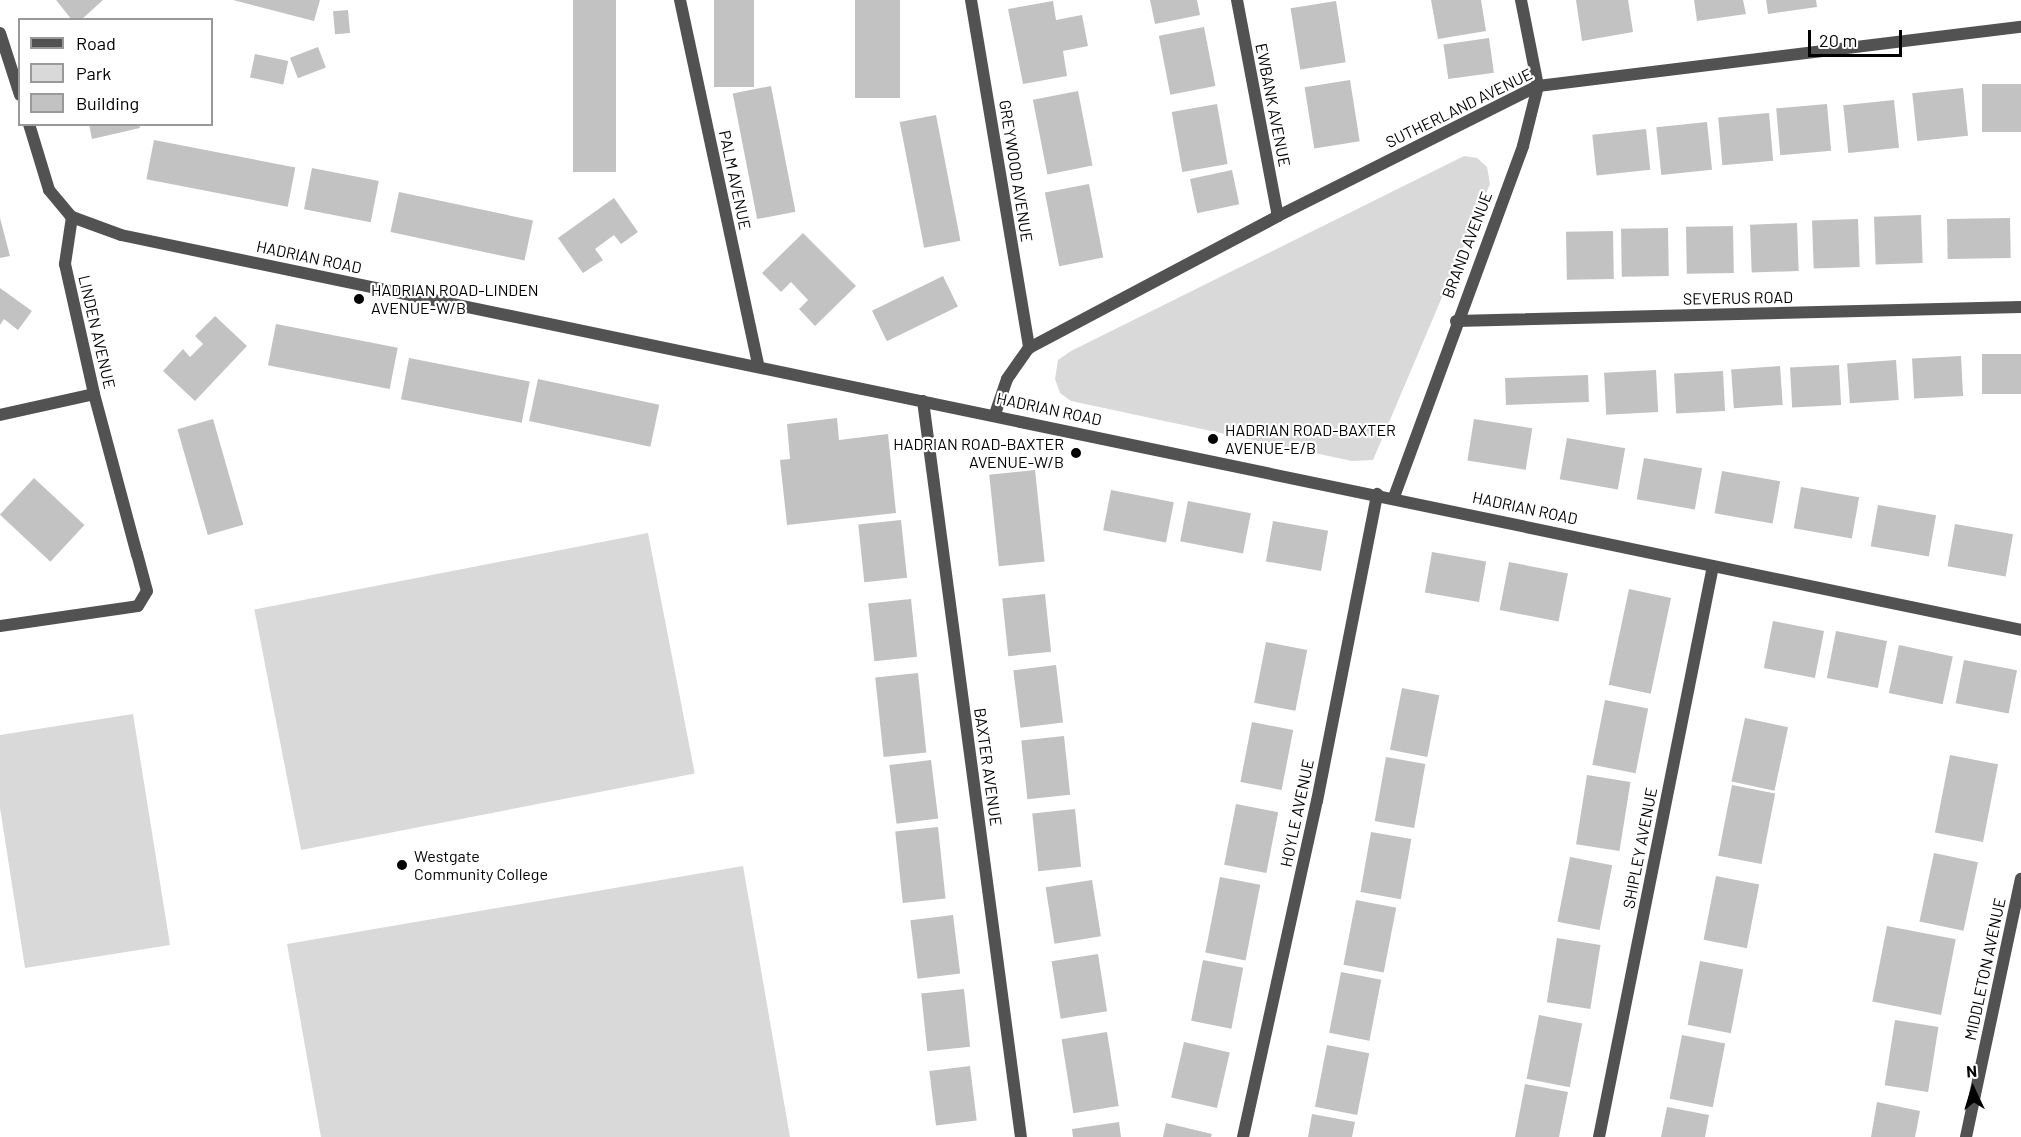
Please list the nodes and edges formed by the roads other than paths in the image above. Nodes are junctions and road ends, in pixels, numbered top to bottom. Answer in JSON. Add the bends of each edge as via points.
{"nodes":[{"id":1,"x":680,"y":0,"type":"edge"},
{"id":2,"x":971,"y":0,"type":"edge"},
{"id":3,"x":1237,"y":0,"type":"edge"},
{"id":4,"x":1521,"y":0,"type":"edge"},
{"id":5,"x":2021,"y":27,"type":"edge"},
{"id":6,"x":0,"y":33,"type":"edge"},
{"id":7,"x":1538,"y":86,"type":"junction"},
{"id":8,"x":18,"y":89,"type":"edge"},
{"id":9,"x":29,"y":126,"type":"edge"},
{"id":10,"x":1278,"y":216,"type":"junction"},
{"id":11,"x":72,"y":218,"type":"junction"},
{"id":12,"x":2021,"y":307,"type":"edge"},
{"id":13,"x":1456,"y":321,"type":"junction"},
{"id":14,"x":1029,"y":348,"type":"junction"},
{"id":15,"x":759,"y":367,"type":"junction"},
{"id":16,"x":94,"y":394,"type":"junction"},
{"id":17,"x":923,"y":401,"type":"junction"},
{"id":18,"x":995,"y":414,"type":"junction"},
{"id":19,"x":0,"y":415,"type":"edge"},
{"id":20,"x":1377,"y":494,"type":"junction"},
{"id":21,"x":1394,"y":497,"type":"junction"},
{"id":22,"x":1713,"y":566,"type":"junction"},
{"id":23,"x":0,"y":626,"type":"edge"},
{"id":24,"x":2021,"y":630,"type":"edge"},
{"id":25,"x":2021,"y":879,"type":"edge"},
{"id":26,"x":1021,"y":1137,"type":"edge"},
{"id":27,"x":1243,"y":1137,"type":"edge"},
{"id":28,"x":1599,"y":1137,"type":"edge"},
{"id":29,"x":1966,"y":1137,"type":"edge"}],
"edges":[{"from":1,"to":15,"type":"street","name":"PALM AVENUE"},
{"from":2,"to":14,"type":"street","name":"GREYWOOD AVENUE"},
{"from":3,"to":10,"type":"street","name":"EWBANK AVENUE"},
{"from":4,"to":7,"type":"street","name":"BRAND AVENUE"},
{"from":5,"to":7,"type":"street","name":"SUTHERLAND AVENUE"},
{"from":6,"to":8,"type":"street"},
{"from":7,"to":10,"type":"street","name":"SUTHERLAND AVENUE"},
{"from":7,"to":13,"type":"street","name":"BRAND AVENUE","via":[[1523,146]]},
{"from":9,"to":11,"type":"street","via":[[49,190]]},
{"from":10,"to":14,"type":"street","name":"SUTHERLAND AVENUE"},
{"from":11,"to":15,"type":"street","name":"HADRIAN ROAD","via":[[121,235]]},
{"from":11,"to":16,"type":"street","name":"LINDEN AVENUE","via":[[65,264]]},
{"from":12,"to":13,"type":"street","name":"SEVERUS ROAD"},
{"from":13,"to":21,"type":"street","name":"BRAND AVENUE"},
{"from":14,"to":18,"type":"street","name":"SUTHERLAND AVENUE","via":[[1007,380]]},
{"from":15,"to":17,"type":"street","name":"HADRIAN ROAD"},
{"from":16,"to":19,"type":"street"},
{"from":16,"to":23,"type":"street","name":"LINDEN AVENUE","via":[[147,591],[138,606]]},
{"from":17,"to":18,"type":"street","name":"HADRIAN ROAD"},
{"from":17,"to":26,"type":"street","name":"BAXTER AVENUE"},
{"from":18,"to":20,"type":"street","name":"HADRIAN ROAD"},
{"from":20,"to":21,"type":"street","name":"HADRIAN ROAD"},
{"from":20,"to":27,"type":"street","name":"HOYLE AVENUE","via":[[1317,801]]},
{"from":21,"to":22,"type":"street","name":"HADRIAN ROAD"},
{"from":22,"to":24,"type":"street","name":"HADRIAN ROAD"},
{"from":22,"to":28,"type":"street","name":"SHIPLEY AVENUE"},
{"from":25,"to":29,"type":"street","name":"MIDDLETON AVENUE"}]}
